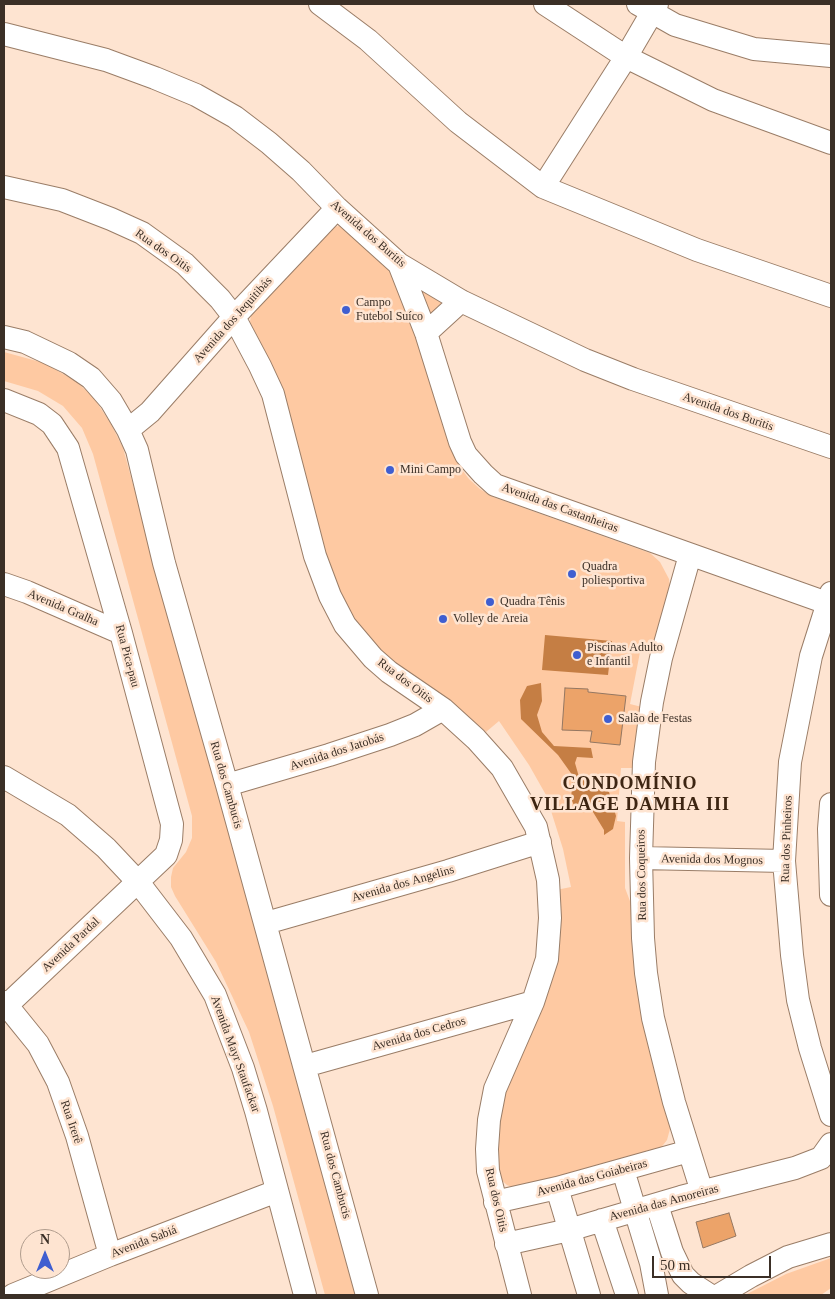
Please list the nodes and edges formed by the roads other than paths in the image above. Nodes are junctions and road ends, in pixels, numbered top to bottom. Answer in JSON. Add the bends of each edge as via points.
{"nodes":[{"id":1,"x":320,"y":4,"type":"edge"},
{"id":2,"x":545,"y":4,"type":"edge"},
{"id":3,"x":649,"y":7,"type":"edge"},
{"id":4,"x":4,"y":34,"type":"edge"},
{"id":5,"x":831,"y":56,"type":"edge"},
{"id":6,"x":626,"y":57,"type":"junction"},
{"id":7,"x":831,"y":143,"type":"edge"},
{"id":8,"x":4,"y":187,"type":"edge"},
{"id":9,"x":544,"y":187,"type":"junction"},
{"id":10,"x":337,"y":208,"type":"junction"},
{"id":11,"x":399,"y":264,"type":"junction"},
{"id":12,"x":831,"y":296,"type":"edge"},
{"id":13,"x":461,"y":301,"type":"junction"},
{"id":14,"x":234,"y":317,"type":"junction"},
{"id":15,"x":426,"y":333,"type":"junction"},
{"id":16,"x":4,"y":337,"type":"edge"},
{"id":17,"x":4,"y":400,"type":"edge"},
{"id":18,"x":128,"y":430,"type":"junction"},
{"id":19,"x":831,"y":447,"type":"edge"},
{"id":20,"x":690,"y":555,"type":"junction"},
{"id":21,"x":4,"y":584,"type":"edge"},
{"id":22,"x":829,"y":598,"type":"edge"},
{"id":23,"x":122,"y":633,"type":"junction"},
{"id":24,"x":443,"y":709,"type":"junction"},
{"id":25,"x":4,"y":777,"type":"edge"},
{"id":26,"x":227,"y":785,"type":"junction"},
{"id":27,"x":831,"y":804,"type":"edge"},
{"id":28,"x":540,"y":842,"type":"junction"},
{"id":29,"x":641,"y":858,"type":"junction"},
{"id":30,"x":784,"y":861,"type":"junction"},
{"id":31,"x":138,"y":882,"type":"junction"},
{"id":32,"x":831,"y":896,"type":"edge"},
{"id":33,"x":266,"y":923,"type":"junction"},
{"id":34,"x":533,"y":1002,"type":"junction"},
{"id":35,"x":5,"y":1005,"type":"edge"},
{"id":36,"x":305,"y":1066,"type":"junction"},
{"id":37,"x":831,"y":1115,"type":"edge"},
{"id":38,"x":689,"y":1151,"type":"junction"},
{"id":39,"x":826,"y":1151,"type":"edge"},
{"id":40,"x":623,"y":1170,"type":"junction"},
{"id":41,"x":557,"y":1188,"type":"junction"},
{"id":42,"x":277,"y":1191,"type":"junction"},
{"id":43,"x":702,"y":1192,"type":"junction"},
{"id":44,"x":495,"y":1202,"type":"junction"},
{"id":45,"x":657,"y":1205,"type":"junction"},
{"id":46,"x":635,"y":1211,"type":"junction"},
{"id":47,"x":602,"y":1220,"type":"junction"},
{"id":48,"x":569,"y":1230,"type":"junction"},
{"id":49,"x":506,"y":1244,"type":"junction"},
{"id":50,"x":831,"y":1244,"type":"edge"},
{"id":51,"x":110,"y":1255,"type":"junction"},
{"id":52,"x":13,"y":1295,"type":"edge"},
{"id":53,"x":305,"y":1295,"type":"edge"},
{"id":54,"x":367,"y":1295,"type":"edge"},
{"id":55,"x":520,"y":1295,"type":"edge"},
{"id":56,"x":590,"y":1295,"type":"edge"},
{"id":57,"x":627,"y":1295,"type":"edge"},
{"id":58,"x":657,"y":1295,"type":"edge"},
{"id":59,"x":681,"y":1295,"type":"edge"},
{"id":60,"x":715,"y":1295,"type":"edge"}],
"edges":[{"from":1,"to":9,"type":"street","via":[[368,40],[458,122]]},
{"from":2,"to":6,"type":"street"},
{"from":3,"to":5,"type":"street","via":[[675,25],[754,49]]},
{"from":3,"to":6,"type":"street"},
{"from":4,"to":10,"type":"street","name":"Avenida dos Buritis","via":[[106,60],[196,95],[235,117],[268,143]]},
{"from":6,"to":7,"type":"street","via":[[713,100]]},
{"from":6,"to":9,"type":"street"},
{"from":8,"to":14,"type":"street","name":"Rua dos Oitis","via":[[62,200],[111,218],[142,234],[185,264]]},
{"from":9,"to":12,"type":"street","via":[[697,250]]},
{"from":10,"to":11,"type":"street","name":"Avenida dos Buritis"},
{"from":10,"to":14,"type":"street","name":"Avenida dos Jequitibás"},
{"from":11,"to":13,"type":"street","name":"Avenida dos Buritis"},
{"from":11,"to":15,"type":"street","name":"Avenida das Castanheiras"},
{"from":13,"to":15,"type":"street"},
{"from":13,"to":19,"type":"street","name":"Avenida dos Buritis","via":[[585,360]]},
{"from":14,"to":18,"type":"street","name":"Avenida dos Jequitibás","via":[[150,412]]},
{"from":14,"to":24,"type":"street","name":"Rua dos Oitis","via":[[273,394],[315,556],[337,612],[373,658]]},
{"from":15,"to":20,"type":"street","name":"Avenida das Castanheiras","via":[[460,442],[466,455],[483,474],[495,484]]},
{"from":16,"to":18,"type":"street","name":"Rua dos Cambucis","via":[[25,342],[69,363],[91,378],[111,401]]},
{"from":17,"to":23,"type":"street","name":"Rua Pica-pau","via":[[39,414],[52,424],[68,448]]},
{"from":18,"to":26,"type":"street","name":"Rua dos Cambucis","via":[[137,450],[164,563]]},
{"from":20,"to":22,"type":"street","name":"Avenida das Castanheiras"},
{"from":20,"to":29,"type":"street","name":"Rua dos Coqueiros","via":[[652,702],[644,762]]},
{"from":21,"to":23,"type":"street","name":"Avenida Gralha"},
{"from":22,"to":30,"type":"street","name":"Rua dos Pinheiros","via":[[810,656],[790,762]]},
{"from":23,"to":31,"type":"street","name":"Rua Pica-pau","via":[[172,824],[172,840],[166,855]]},
{"from":24,"to":26,"type":"street","name":"Avenida dos Jatobás","via":[[390,735]]},
{"from":24,"to":28,"type":"street","name":"Rua dos Oitis","via":[[502,768],[536,827]]},
{"from":25,"to":31,"type":"street","name":"Avenida Mayr Staufackar","via":[[68,815]]},
{"from":26,"to":33,"type":"street","name":"Rua dos Cambucis"},
{"from":27,"to":32,"type":"street"},
{"from":28,"to":33,"type":"street","name":"Avenida dos Angelins"},
{"from":28,"to":34,"type":"street","name":"Rua dos Oitis","via":[[548,880],[550,918],[547,958]]},
{"from":29,"to":30,"type":"street","name":"Avenida dos Mognos"},
{"from":29,"to":38,"type":"street","name":"Rua dos Coqueiros","via":[[643,938],[653,1018]]},
{"from":30,"to":37,"type":"street","name":"Rua dos Pinheiros","via":[[798,1000]]},
{"from":31,"to":35,"type":"street","name":"Avenida Pardal"},
{"from":31,"to":42,"type":"street","name":"Avenida Mayr Staufackar","via":[[181,938],[215,996],[245,1077]]},
{"from":33,"to":36,"type":"street","name":"Rua dos Cambucis"},
{"from":34,"to":36,"type":"street","name":"Avenida dos Cedros"},
{"from":34,"to":44,"type":"street","name":"Rua dos Oitis","via":[[495,1089],[489,1120],[488,1171]]},
{"from":35,"to":51,"type":"street","name":"Rua Irerê","via":[[38,1044],[58,1082],[77,1136]]},
{"from":36,"to":54,"type":"street","name":"Rua dos Cambucis"},
{"from":38,"to":40,"type":"street","name":"Avenida das Goiabeiras"},
{"from":38,"to":43,"type":"street","name":"Rua dos Coqueiros"},
{"from":39,"to":43,"type":"street","name":"Avenida das Amoreiras","via":[[795,1168]]},
{"from":40,"to":41,"type":"street","name":"Avenida das Goiabeiras"},
{"from":40,"to":46,"type":"street"},
{"from":41,"to":44,"type":"street","name":"Avenida das Goiabeiras"},
{"from":41,"to":48,"type":"street"},
{"from":42,"to":51,"type":"street","name":"Avenida Sabiá"},
{"from":42,"to":53,"type":"street","name":"Avenida Mayr Staufackar"},
{"from":43,"to":45,"type":"street","name":"Avenida das Amoreiras"},
{"from":44,"to":49,"type":"street","name":"Rua dos Oitis"},
{"from":45,"to":46,"type":"street","name":"Avenida das Amoreiras"},
{"from":45,"to":60,"type":"street","via":[[683,1275]]},
{"from":46,"to":47,"type":"street","name":"Avenida das Amoreiras"},
{"from":46,"to":58,"type":"street"},
{"from":47,"to":48,"type":"street","name":"Avenida das Amoreiras"},
{"from":47,"to":57,"type":"street"},
{"from":48,"to":49,"type":"street","name":"Avenida das Amoreiras"},
{"from":48,"to":56,"type":"street"},
{"from":49,"to":55,"type":"street","name":"Rua dos Oitis"},
{"from":50,"to":60,"type":"street","via":[[788,1257]]},
{"from":51,"to":52,"type":"street","name":"Avenida Sabiá"},
{"from":59,"to":60,"type":"street"}]}
